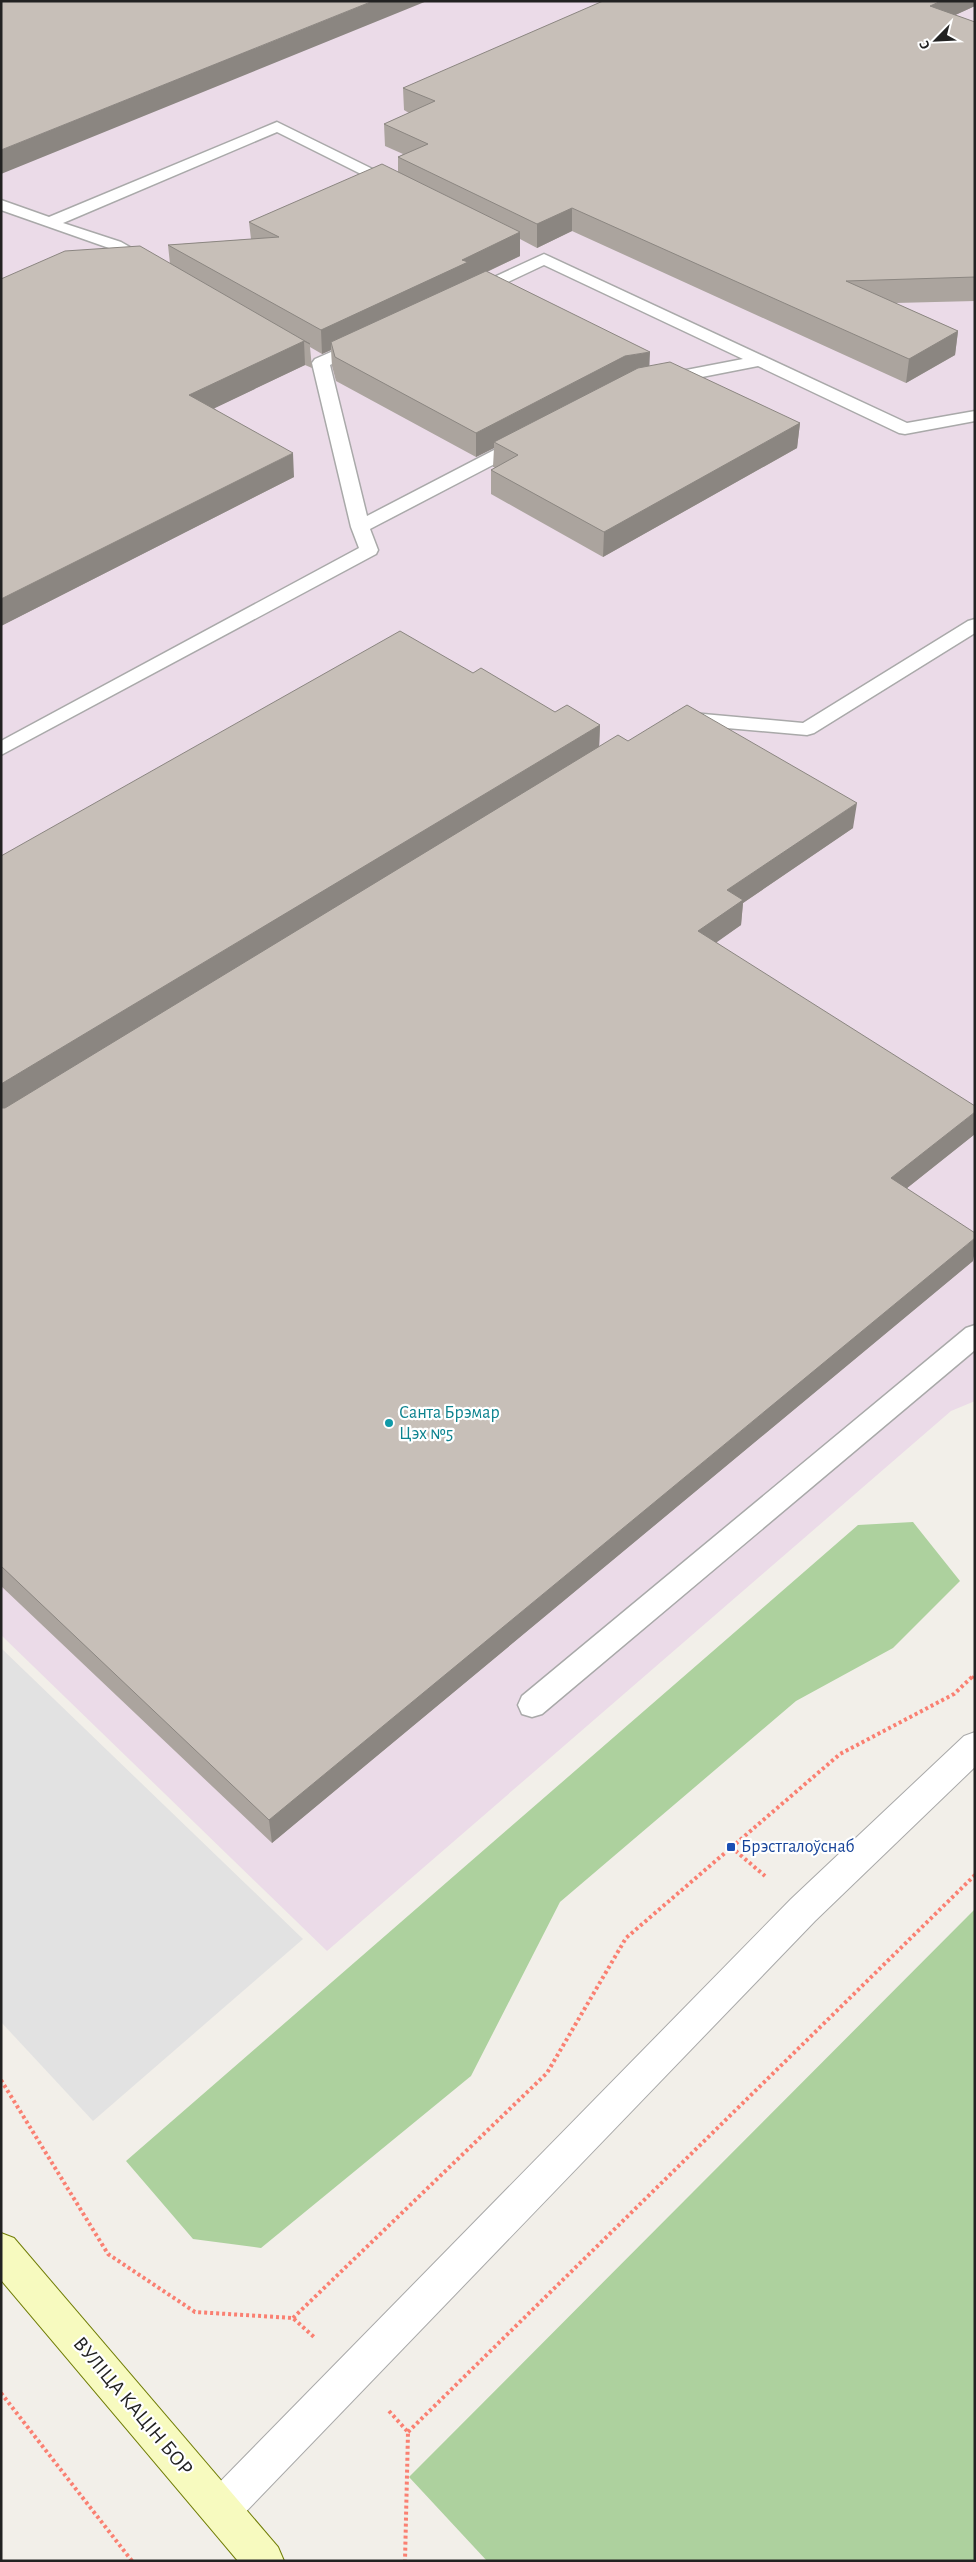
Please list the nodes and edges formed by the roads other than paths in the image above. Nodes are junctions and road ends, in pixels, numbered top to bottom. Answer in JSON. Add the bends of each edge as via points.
{"nodes":[{"id":1,"x":410,"y":193,"type":"edge"},
{"id":2,"x":1,"y":205,"type":"edge"},
{"id":3,"x":49,"y":223,"type":"junction"},
{"id":4,"x":115,"y":245,"type":"junction"},
{"id":5,"x":526,"y":250,"type":"edge"},
{"id":6,"x":98,"y":253,"type":"edge"},
{"id":7,"x":544,"y":259,"type":"junction"},
{"id":8,"x":167,"y":275,"type":"edge"},
{"id":9,"x":455,"y":301,"type":"edge"},
{"id":10,"x":375,"y":338,"type":"edge"},
{"id":11,"x":304,"y":353,"type":"edge"},
{"id":12,"x":759,"y":361,"type":"junction"},
{"id":13,"x":321,"y":363,"type":"junction"},
{"id":14,"x":640,"y":384,"type":"edge"},
{"id":15,"x":975,"y":416,"type":"edge"},
{"id":16,"x":535,"y":436,"type":"edge"},
{"id":17,"x":360,"y":527,"type":"junction"},
{"id":18,"x":975,"y":625,"type":"edge"},
{"id":19,"x":662,"y":722,"type":"edge"},
{"id":20,"x":1,"y":749,"type":"edge"},
{"id":21,"x":975,"y":1335,"type":"edge"},
{"id":22,"x":532,"y":1705,"type":"dead end"},
{"id":23,"x":975,"y":1746,"type":"edge"},
{"id":24,"x":1,"y":2251,"type":"edge"},
{"id":25,"x":221,"y":2509,"type":"junction"},
{"id":26,"x":264,"y":2561,"type":"edge"}],
"edges":[{"from":1,"to":3,"type":"lane","via":[[277,126]]},
{"from":2,"to":3,"type":"lane"},
{"from":3,"to":4,"type":"lane"},
{"from":4,"to":6,"type":"lane"},
{"from":4,"to":8,"type":"lane"},
{"from":5,"to":7,"type":"lane"},
{"from":7,"to":9,"type":"lane"},
{"from":7,"to":12,"type":"lane"},
{"from":10,"to":13,"type":"lane"},
{"from":11,"to":13,"type":"lane"},
{"from":12,"to":14,"type":"lane"},
{"from":12,"to":15,"type":"lane","via":[[905,429]]},
{"from":13,"to":17,"type":"lane"},
{"from":16,"to":17,"type":"lane"},
{"from":17,"to":20,"type":"lane","via":[[369,550]]},
{"from":18,"to":19,"type":"lane","via":[[807,729],[671,717]]},
{"from":21,"to":22,"type":"lane"},
{"from":23,"to":25,"type":"street","via":[[803,1910]]},
{"from":24,"to":25,"type":"main road","name":"ВУЛІЦА КАЦІН БОР"},
{"from":25,"to":26,"type":"main road","name":"ВУЛІЦА КАЦІН БОР"}]}
